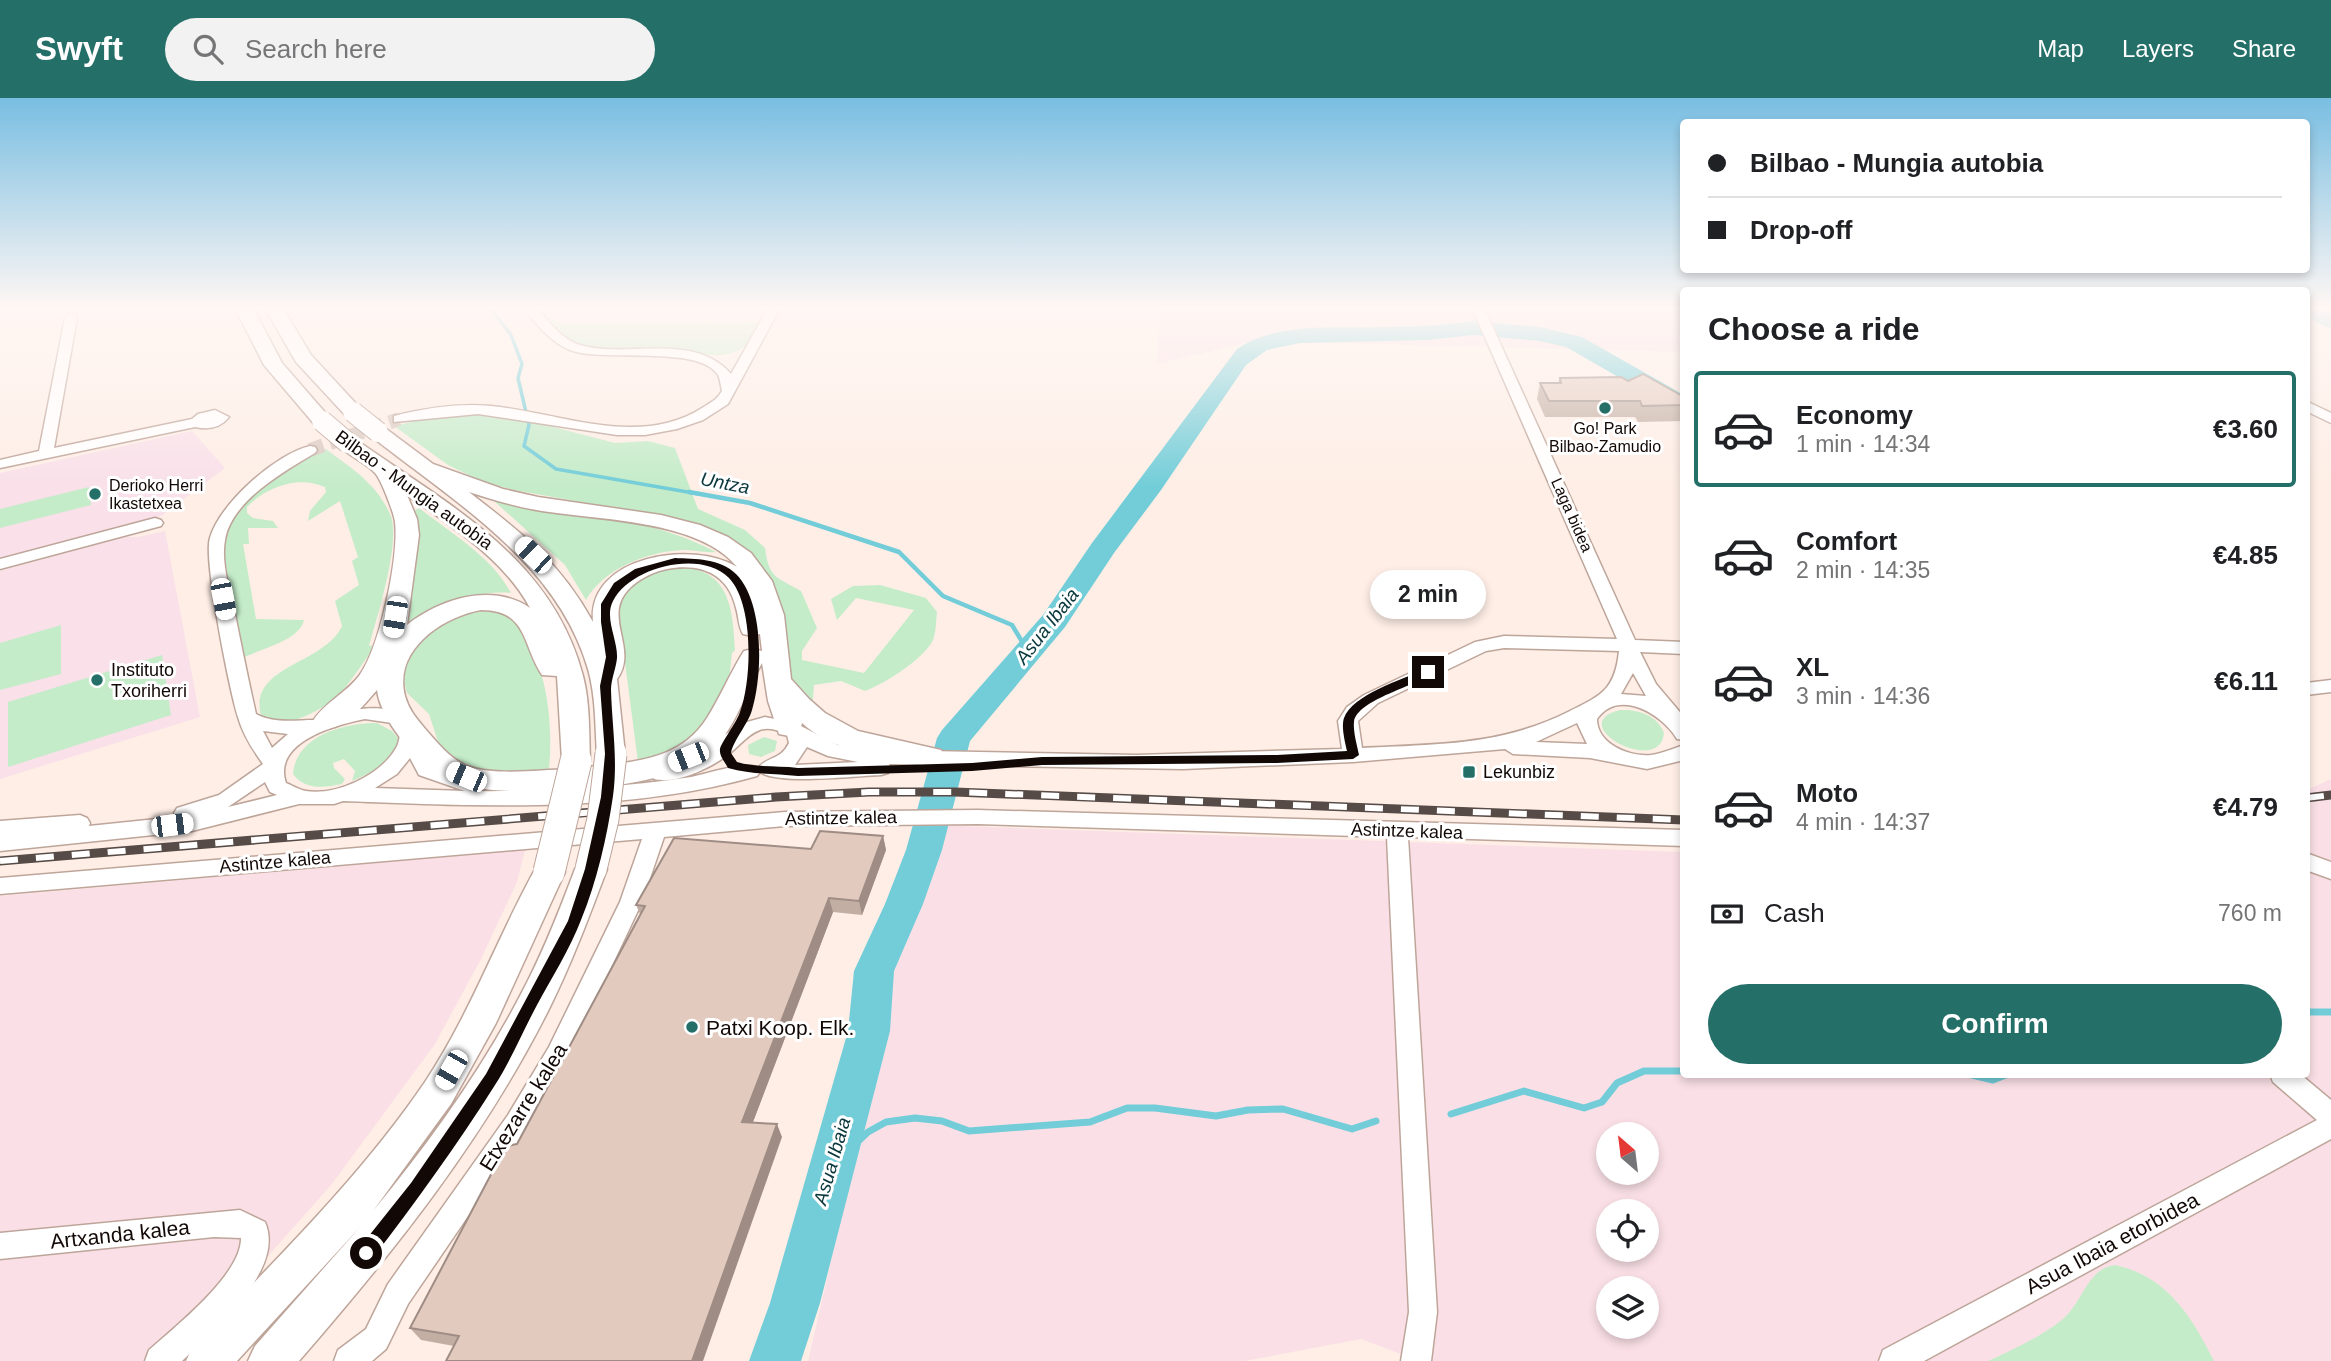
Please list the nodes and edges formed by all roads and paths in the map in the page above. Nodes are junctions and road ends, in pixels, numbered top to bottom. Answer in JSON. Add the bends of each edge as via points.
{"nodes":[{"id":1,"x":62,"y":369,"type":"edge"},
{"id":2,"x":277,"y":369,"type":"edge"},
{"id":3,"x":313,"y":369,"type":"edge"},
{"id":4,"x":723,"y":369,"type":"edge"},
{"id":5,"x":742,"y":369,"type":"edge"},
{"id":6,"x":1505,"y":369,"type":"edge"},
{"id":7,"x":729,"y":393,"type":"junction"},
{"id":8,"x":2310,"y":407,"type":"edge"},
{"id":9,"x":399,"y":419,"type":"tunnel mouth"},
{"id":10,"x":2331,"y":419,"type":"edge"},
{"id":11,"x":197,"y":422,"type":"dead end"},
{"id":12,"x":310,"y":450,"type":"tunnel mouth"},
{"id":13,"x":46,"y":454,"type":"junction"},
{"id":14,"x":0,"y":464,"type":"edge"},
{"id":15,"x":426,"y":469,"type":"junction"},
{"id":16,"x":387,"y":473,"type":"junction"},
{"id":17,"x":155,"y":523,"type":"dead end"},
{"id":18,"x":0,"y":564,"type":"edge"},
{"id":19,"x":1628,"y":645,"type":"junction"},
{"id":20,"x":1680,"y":648,"type":"edge"},
{"id":21,"x":753,"y":657,"type":"junction"},
{"id":22,"x":777,"y":679,"type":"junction"},
{"id":23,"x":605,"y":686,"type":"junction"},
{"id":24,"x":2331,"y":686,"type":"edge"},
{"id":25,"x":2310,"y":689,"type":"edge"},
{"id":26,"x":1600,"y":704,"type":"junction"},
{"id":27,"x":247,"y":717,"type":"junction"},
{"id":28,"x":327,"y":721,"type":"junction"},
{"id":29,"x":1677,"y":721,"type":"edge"},
{"id":30,"x":406,"y":729,"type":"junction"},
{"id":31,"x":792,"y":729,"type":"junction"},
{"id":32,"x":732,"y":739,"type":"junction"},
{"id":33,"x":1484,"y":746,"type":"junction"},
{"id":34,"x":1680,"y":750,"type":"edge"},
{"id":35,"x":1353,"y":755,"type":"junction"},
{"id":36,"x":1623,"y":758,"type":"junction"},
{"id":37,"x":931,"y":761,"type":"junction"},
{"id":38,"x":568,"y":763,"type":"junction"},
{"id":39,"x":273,"y":766,"type":"junction"},
{"id":40,"x":760,"y":770,"type":"junction"},
{"id":41,"x":340,"y":794,"type":"junction"},
{"id":42,"x":299,"y":797,"type":"junction"},
{"id":43,"x":0,"y":829,"type":"edge"},
{"id":44,"x":656,"y":829,"type":"junction"},
{"id":45,"x":1397,"y":831,"type":"junction"},
{"id":46,"x":1680,"y":838,"type":"edge"},
{"id":47,"x":0,"y":843,"type":"edge"},
{"id":48,"x":2310,"y":863,"type":"edge"},
{"id":49,"x":2331,"y":871,"type":"edge"},
{"id":50,"x":0,"y":886,"type":"edge"},
{"id":51,"x":2287,"y":1078,"type":"edge"},
{"id":52,"x":2331,"y":1116,"type":"edge"},
{"id":53,"x":2331,"y":1126,"type":"edge"},
{"id":54,"x":0,"y":1246,"type":"edge"},
{"id":55,"x":376,"y":1350,"type":"edge"},
{"id":56,"x":160,"y":1361,"type":"edge"},
{"id":57,"x":208,"y":1361,"type":"edge"},
{"id":58,"x":270,"y":1361,"type":"edge"},
{"id":59,"x":349,"y":1361,"type":"edge"},
{"id":60,"x":1416,"y":1361,"type":"edge"},
{"id":61,"x":1894,"y":1361,"type":"edge"}],
"edges":[{"from":1,"to":13,"type":"street"},
{"from":2,"to":16,"type":"highway","name":"Bilbao - Mungia autobia","bridge":true,"via":[[322,421]]},
{"from":3,"to":15,"type":"highway","name":"Bilbao - Mungia autobia","bridge":true,"via":[[353,412]]},
{"from":4,"to":7,"type":"street","via":[[730,381]]},
{"from":5,"to":7,"type":"street"},
{"from":6,"to":19,"type":"street","name":"Laga bidea"},
{"from":7,"to":9,"type":"street","via":[[712,410],[658,430],[616,432],[477,409]]},
{"from":8,"to":10,"type":"street"},
{"from":11,"to":13,"type":"street"},
{"from":12,"to":27,"type":"street","via":[[244,496],[217,539],[218,573]]},
{"from":13,"to":14,"type":"street"},
{"from":15,"to":22,"type":"highway","via":[[499,495],[678,527],[722,543],[751,566],[762,584]]},
{"from":15,"to":23,"type":"highway","name":"Bilbao - Mungia autobia","via":[[543,565],[578,618]]},
{"from":16,"to":28,"type":"highway","via":[[406,519],[407,535],[392,636],[384,661],[363,691]]},
{"from":16,"to":38,"type":"highway","name":"Bilbao - Mungia autobia","via":[[470,527],[521,576],[550,618],[570,675],[575,706]]},
{"from":17,"to":18,"type":"street"},
{"from":19,"to":20,"type":"street"},
{"from":19,"to":26,"type":"street","via":[[1624,678]]},
{"from":19,"to":29,"type":"street","name":"Laga bidea","via":[[1648,686]]},
{"from":19,"to":35,"type":"street","via":[[1504,642],[1481,646],[1371,698],[1354,711],[1349,720]]},
{"from":21,"to":23,"type":"highway","via":[[745,593],[732,575],[709,563],[666,563],[624,579],[609,595],[606,622],[612,657]]},
{"from":21,"to":30,"type":"highway","via":[[731,704],[702,744],[688,757],[643,771],[540,780],[466,777],[433,759]]},
{"from":21,"to":32,"type":"highway","via":[[747,709]]},
{"from":22,"to":31,"type":"highway"},
{"from":22,"to":37,"type":"highway","via":[[800,710],[826,729],[855,742]]},
{"from":23,"to":58,"type":"highway","name":"Bilbao - Mungia autobia","bridge":true,"via":[[611,754],[603,819],[591,869],[564,942],[491,1078],[417,1188],[349,1275]]},
{"from":24,"to":25,"type":"street"},
{"from":26,"to":29,"type":"street","via":[[1615,699],[1643,701]]},
{"from":26,"to":33,"type":"street","via":[[1552,729]]},
{"from":26,"to":36,"type":"street","via":[[1587,718],[1589,733],[1601,747]]},
{"from":27,"to":28,"type":"street","via":[[281,729]]},
{"from":27,"to":39,"type":"street"},
{"from":28,"to":30,"type":"street","via":[[376,712]]},
{"from":28,"to":39,"type":"street","via":[[293,741]]},
{"from":30,"to":32,"type":"street","via":[[426,770],[472,785],[662,774],[694,765]]},
{"from":30,"to":38,"type":"highway","via":[[389,686],[412,634],[454,609],[483,603],[510,606],[530,624],[551,670]]},
{"from":30,"to":41,"type":"street","via":[[401,759],[381,776]]},
{"from":31,"to":32,"type":"street","via":[[764,723]]},
{"from":31,"to":37,"type":"street","via":[[823,748]]},
{"from":31,"to":40,"type":"street","via":[[799,743],[793,755]]},
{"from":32,"to":40,"type":"street","via":[[727,760],[740,769]]},
{"from":33,"to":35,"type":"street"},
{"from":33,"to":36,"type":"street","via":[[1563,749]]},
{"from":34,"to":36,"type":"street","via":[[1658,761]]},
{"from":35,"to":37,"type":"street"},
{"from":37,"to":40,"type":"street","via":[[798,772]]},
{"from":38,"to":57,"type":"highway","bridge":true,"via":[[567,803],[549,872],[478,1023],[438,1093],[354,1206]]},
{"from":39,"to":42,"type":"street","via":[[277,787]]},
{"from":39,"to":43,"type":"street","via":[[226,800],[193,811]]},
{"from":40,"to":41,"type":"street","via":[[631,791],[491,800]]},
{"from":41,"to":42,"type":"street"},
{"from":42,"to":47,"type":"street","via":[[192,823]]},
{"from":44,"to":45,"type":"street","name":"Astintze kalea","via":[[785,819],[951,817]]},
{"from":44,"to":50,"type":"street","name":"Astintze kalea"},
{"from":44,"to":55,"type":"street","name":"Etxezarre kalea","via":[[631,902],[558,1054],[517,1123],[398,1294]]},
{"from":45,"to":46,"type":"street","name":"Astintze kalea"},
{"from":45,"to":60,"type":"street","via":[[1423,1312]]},
{"from":48,"to":49,"type":"street"},
{"from":51,"to":52,"type":"street"},
{"from":53,"to":61,"type":"street","name":"Asua Ibaia etorbidea"},
{"from":54,"to":56,"type":"street","name":"Artxanda kalea","via":[[240,1223],[255,1231],[255,1248],[246,1269],[212,1311]]},
{"from":55,"to":59,"type":"street","name":"Etxezarre kalea"}]}
